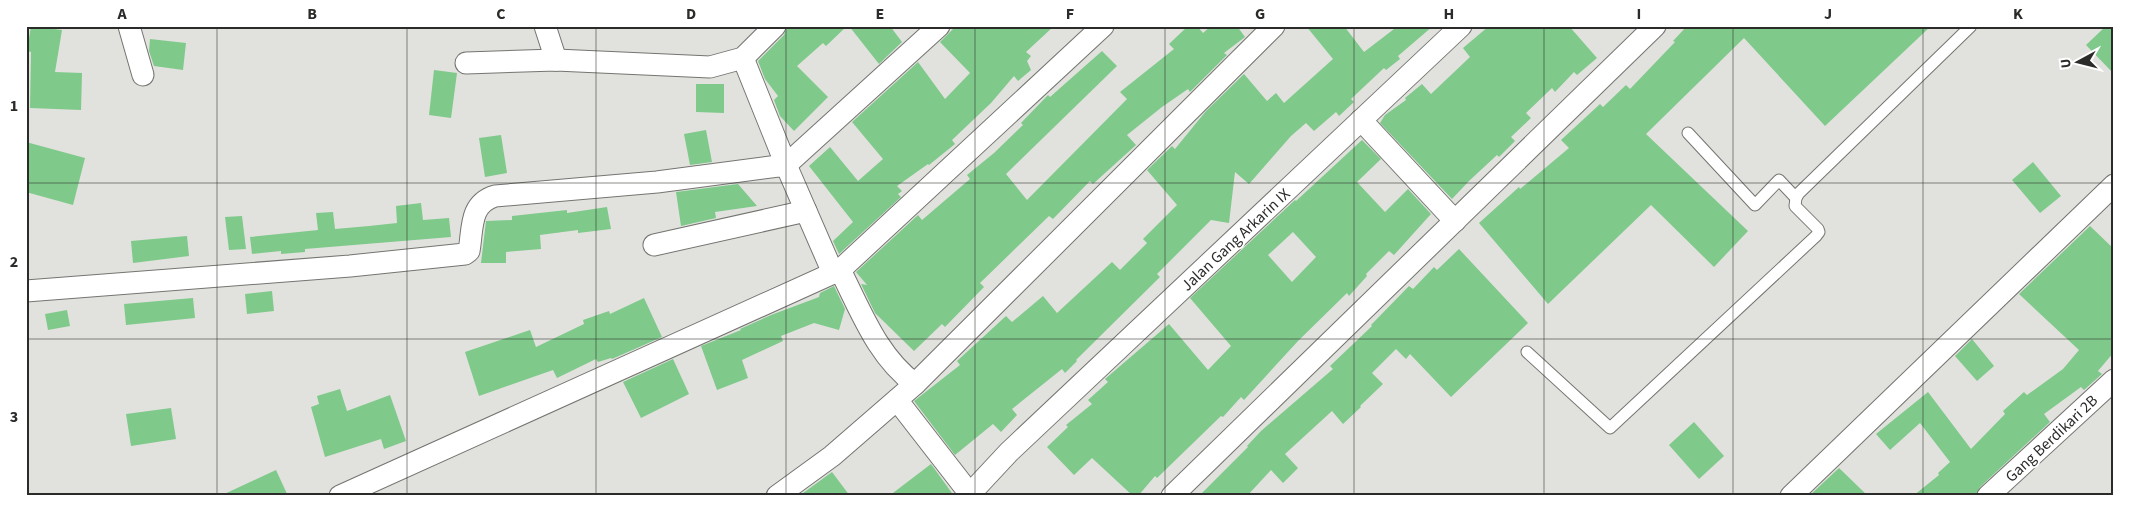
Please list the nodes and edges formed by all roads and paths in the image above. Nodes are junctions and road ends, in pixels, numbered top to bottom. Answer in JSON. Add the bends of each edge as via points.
{"nodes":[{"id":1,"x":129,"y":26,"type":"edge"},
{"id":2,"x":544,"y":26,"type":"edge"},
{"id":3,"x":775,"y":26,"type":"edge"},
{"id":4,"x":939,"y":26,"type":"edge"},
{"id":5,"x":1103,"y":26,"type":"edge"},
{"id":6,"x":1274,"y":26,"type":"edge"},
{"id":7,"x":1461,"y":26,"type":"edge"},
{"id":8,"x":1655,"y":26,"type":"edge"},
{"id":9,"x":1971,"y":26,"type":"edge"},
{"id":10,"x":743,"y":58,"type":"junction"},
{"id":11,"x":556,"y":60,"type":"junction"},
{"id":12,"x":466,"y":63,"type":"dead end"},
{"id":13,"x":142,"y":75,"type":"dead end"},
{"id":14,"x":1361,"y":120,"type":"junction"},
{"id":15,"x":1688,"y":133,"type":"dead end"},
{"id":16,"x":786,"y":164,"type":"junction"},
{"id":17,"x":2114,"y":185,"type":"edge"},
{"id":18,"x":1796,"y":198,"type":"junction"},
{"id":19,"x":806,"y":211,"type":"junction"},
{"id":20,"x":1455,"y":221,"type":"junction"},
{"id":21,"x":654,"y":245,"type":"dead end"},
{"id":22,"x":837,"y":271,"type":"junction"},
{"id":23,"x":26,"y":291,"type":"edge"},
{"id":24,"x":1527,"y":352,"type":"dead end"},
{"id":25,"x":2114,"y":380,"type":"edge"},
{"id":26,"x":915,"y":384,"type":"junction"},
{"id":27,"x":897,"y":400,"type":"junction"},
{"id":28,"x":969,"y":495,"type":"edge"},
{"id":29,"x":340,"y":496,"type":"edge"},
{"id":30,"x":777,"y":496,"type":"edge"},
{"id":31,"x":1172,"y":496,"type":"edge"},
{"id":32,"x":1791,"y":496,"type":"edge"},
{"id":33,"x":1988,"y":496,"type":"edge"}],
"edges":[{"from":1,"to":13,"type":"street"},
{"from":2,"to":11,"type":"street"},
{"from":3,"to":10,"type":"street"},
{"from":4,"to":16,"type":"street"},
{"from":5,"to":22,"type":"street"},
{"from":6,"to":26,"type":"street"},
{"from":7,"to":14,"type":"street","name":"Jalan Gang Arkarin IX"},
{"from":8,"to":20,"type":"street"},
{"from":9,"to":18,"type":"lane"},
{"from":10,"to":11,"type":"street","via":[[698,68]]},
{"from":10,"to":16,"type":"street"},
{"from":11,"to":12,"type":"street"},
{"from":14,"to":20,"type":"street"},
{"from":14,"to":28,"type":"street","name":"Jalan Gang Arkarin IX","via":[[1009,452]]},
{"from":15,"to":18,"type":"lane","via":[[1754,205],[1779,180]]},
{"from":16,"to":19,"type":"street"},
{"from":16,"to":23,"type":"street","via":[[657,182],[494,196],[476,209],[469,251],[465,254]]},
{"from":17,"to":32,"type":"street"},
{"from":18,"to":24,"type":"lane","via":[[1795,206],[1818,229],[1816,236],[1610,428]]},
{"from":19,"to":21,"type":"street"},
{"from":19,"to":22,"type":"street"},
{"from":20,"to":31,"type":"street"},
{"from":22,"to":26,"type":"street","via":[[885,357]]},
{"from":22,"to":29,"type":"street"},
{"from":25,"to":33,"type":"street","name":"Gang Berdikari 2B"},
{"from":26,"to":27,"type":"street"},
{"from":27,"to":28,"type":"street"},
{"from":27,"to":30,"type":"street","via":[[832,456]]}]}
